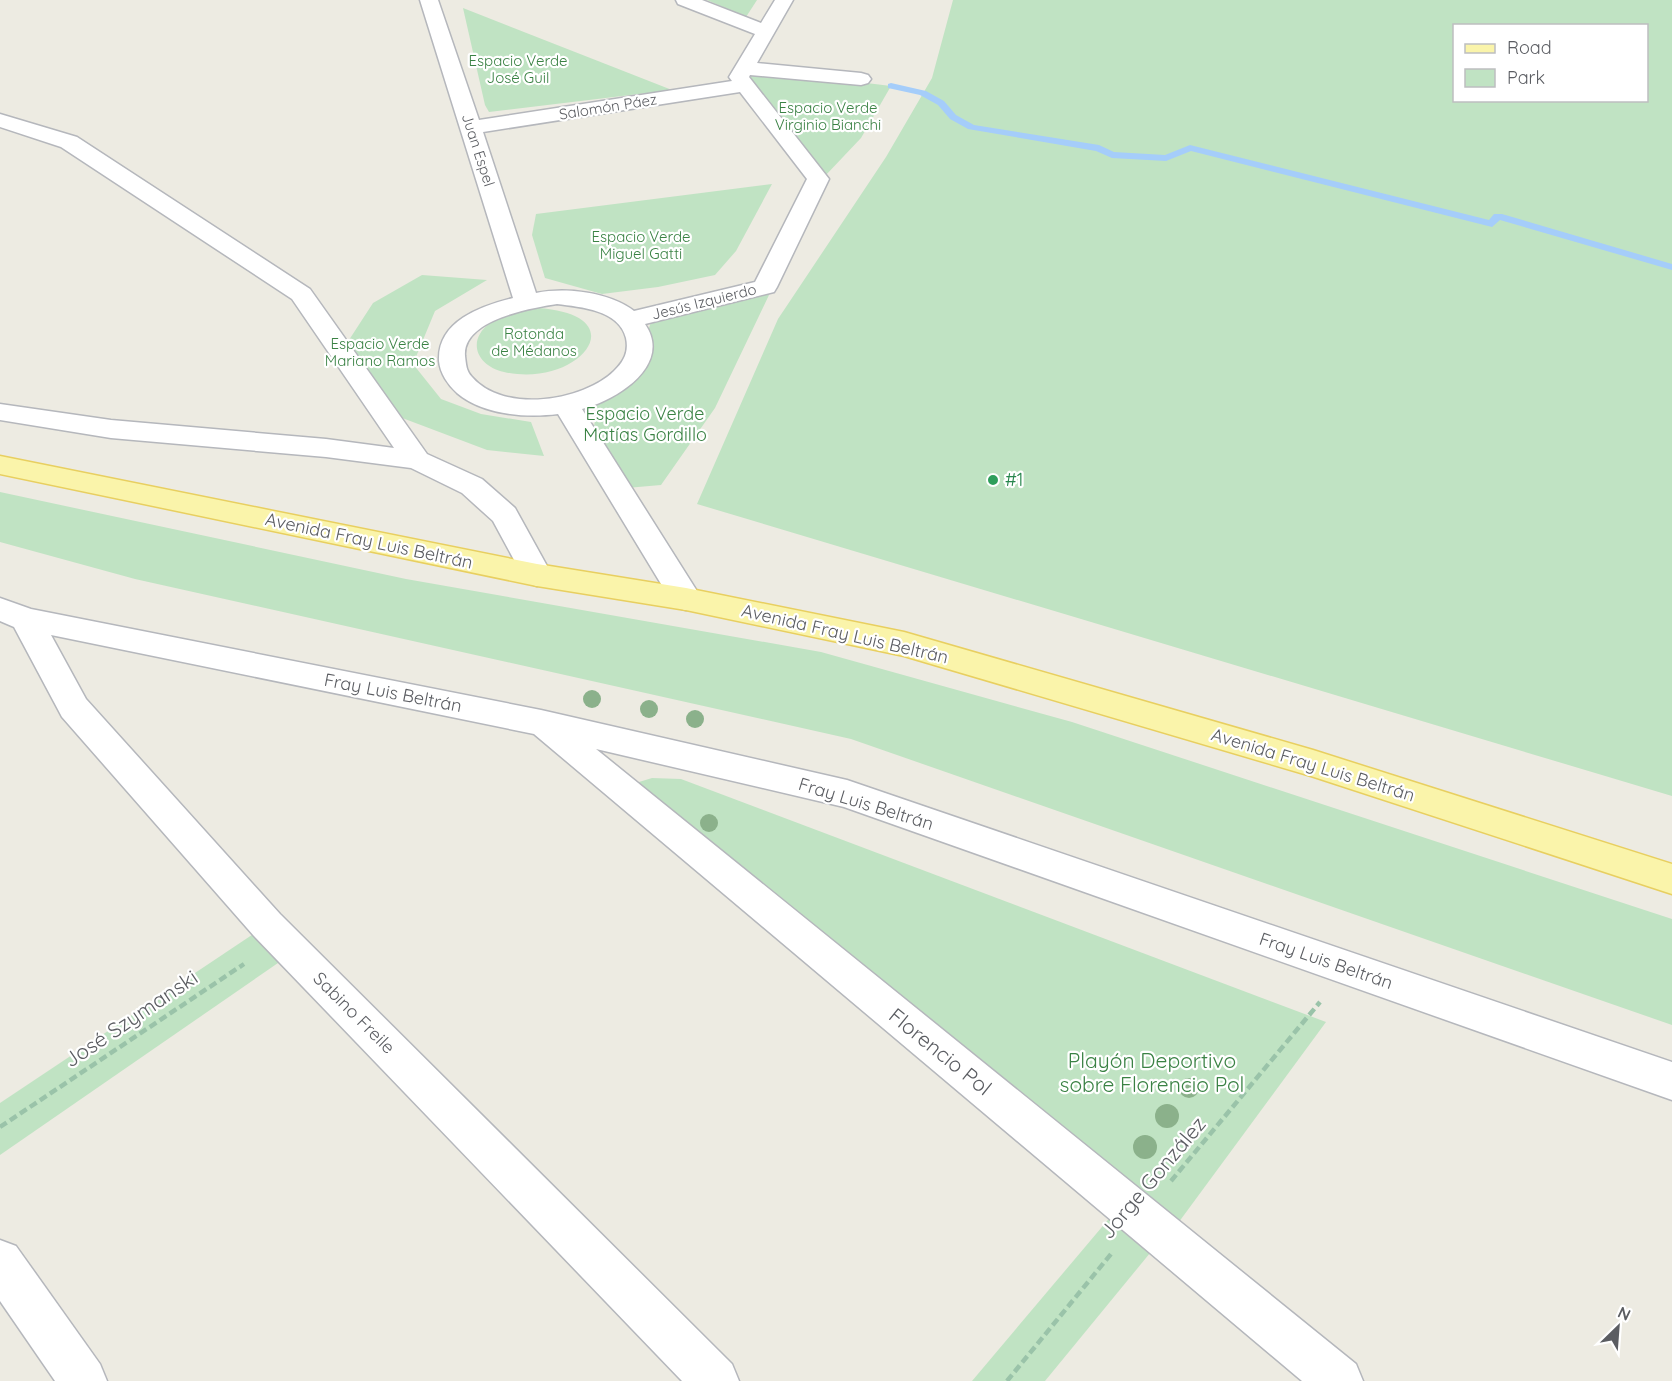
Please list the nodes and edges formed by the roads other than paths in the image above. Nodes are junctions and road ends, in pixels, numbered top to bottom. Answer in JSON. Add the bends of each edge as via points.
{"nodes":[{"id":1,"x":429,"y":0,"type":"edge"},
{"id":2,"x":685,"y":0,"type":"edge"},
{"id":3,"x":784,"y":0,"type":"edge"},
{"id":4,"x":765,"y":32,"type":"junction"},
{"id":5,"x":744,"y":77,"type":"junction"},
{"id":6,"x":861,"y":80,"type":"dead end"},
{"id":7,"x":0,"y":120,"type":"edge"},
{"id":8,"x":470,"y":128,"type":"junction"},
{"id":9,"x":526,"y":300,"type":"junction"},
{"id":10,"x":630,"y":320,"type":"junction"},
{"id":11,"x":566,"y":404,"type":"junction"},
{"id":12,"x":0,"y":412,"type":"edge"},
{"id":13,"x":417,"y":460,"type":"junction"},
{"id":14,"x":0,"y":465,"type":"edge"},
{"id":15,"x":537,"y":575,"type":"junction"},
{"id":16,"x":686,"y":599,"type":"junction"},
{"id":17,"x":13,"y":614,"type":"edge"},
{"id":18,"x":541,"y":723,"type":"junction"},
{"id":19,"x":1672,"y":879,"type":"edge"},
{"id":20,"x":1672,"y":1081,"type":"edge"},
{"id":21,"x":0,"y":1262,"type":"edge"},
{"id":22,"x":83,"y":1381,"type":"edge"},
{"id":23,"x":716,"y":1381,"type":"edge"},
{"id":24,"x":1339,"y":1381,"type":"edge"}],
"edges":[{"from":1,"to":8,"type":"street","name":"Juan Espel"},
{"from":2,"to":4,"type":"street"},
{"from":3,"to":4,"type":"street"},
{"from":4,"to":5,"type":"street"},
{"from":5,"to":6,"type":"street","name":"Salomón Páez"},
{"from":5,"to":8,"type":"street","name":"Salomón Páez"},
{"from":5,"to":10,"type":"street","name":"Jesús Izquierdo","via":[[818,179],[765,286]]},
{"from":7,"to":13,"type":"street","via":[[69,142],[302,294]]},
{"from":8,"to":9,"type":"street","name":"Juan Espel"},
{"from":9,"to":10,"type":"street","via":[[586,300],[611,307]]},
{"from":9,"to":11,"type":"street","via":[[472,322],[456,340],[450,359],[456,377],[472,393],[499,404]]},
{"from":10,"to":11,"type":"street","via":[[639,335],[640,351],[633,368],[617,383]]},
{"from":11,"to":16,"type":"street"},
{"from":12,"to":13,"type":"street","via":[[111,429]]},
{"from":13,"to":15,"type":"street","via":[[472,486],[506,515]]},
{"from":14,"to":15,"type":"main road","name":"Avenida Fray Luis Beltrán"},
{"from":15,"to":16,"type":"main road","name":"Avenida Fray Luis Beltrán"},
{"from":16,"to":19,"type":"main road","name":"Avenida Fray Luis Beltrán","via":[[927,651],[1313,763]]},
{"from":17,"to":18,"type":"street","name":"Fray Luis Beltrán"},
{"from":17,"to":23,"type":"street","name":"Sabino Freile","via":[[74,708],[280,939]]},
{"from":18,"to":20,"type":"street","name":"Fray Luis Beltrán","via":[[847,794]]},
{"from":18,"to":24,"type":"street","name":"Florencio Pol"},
{"from":21,"to":22,"type":"street"}]}
